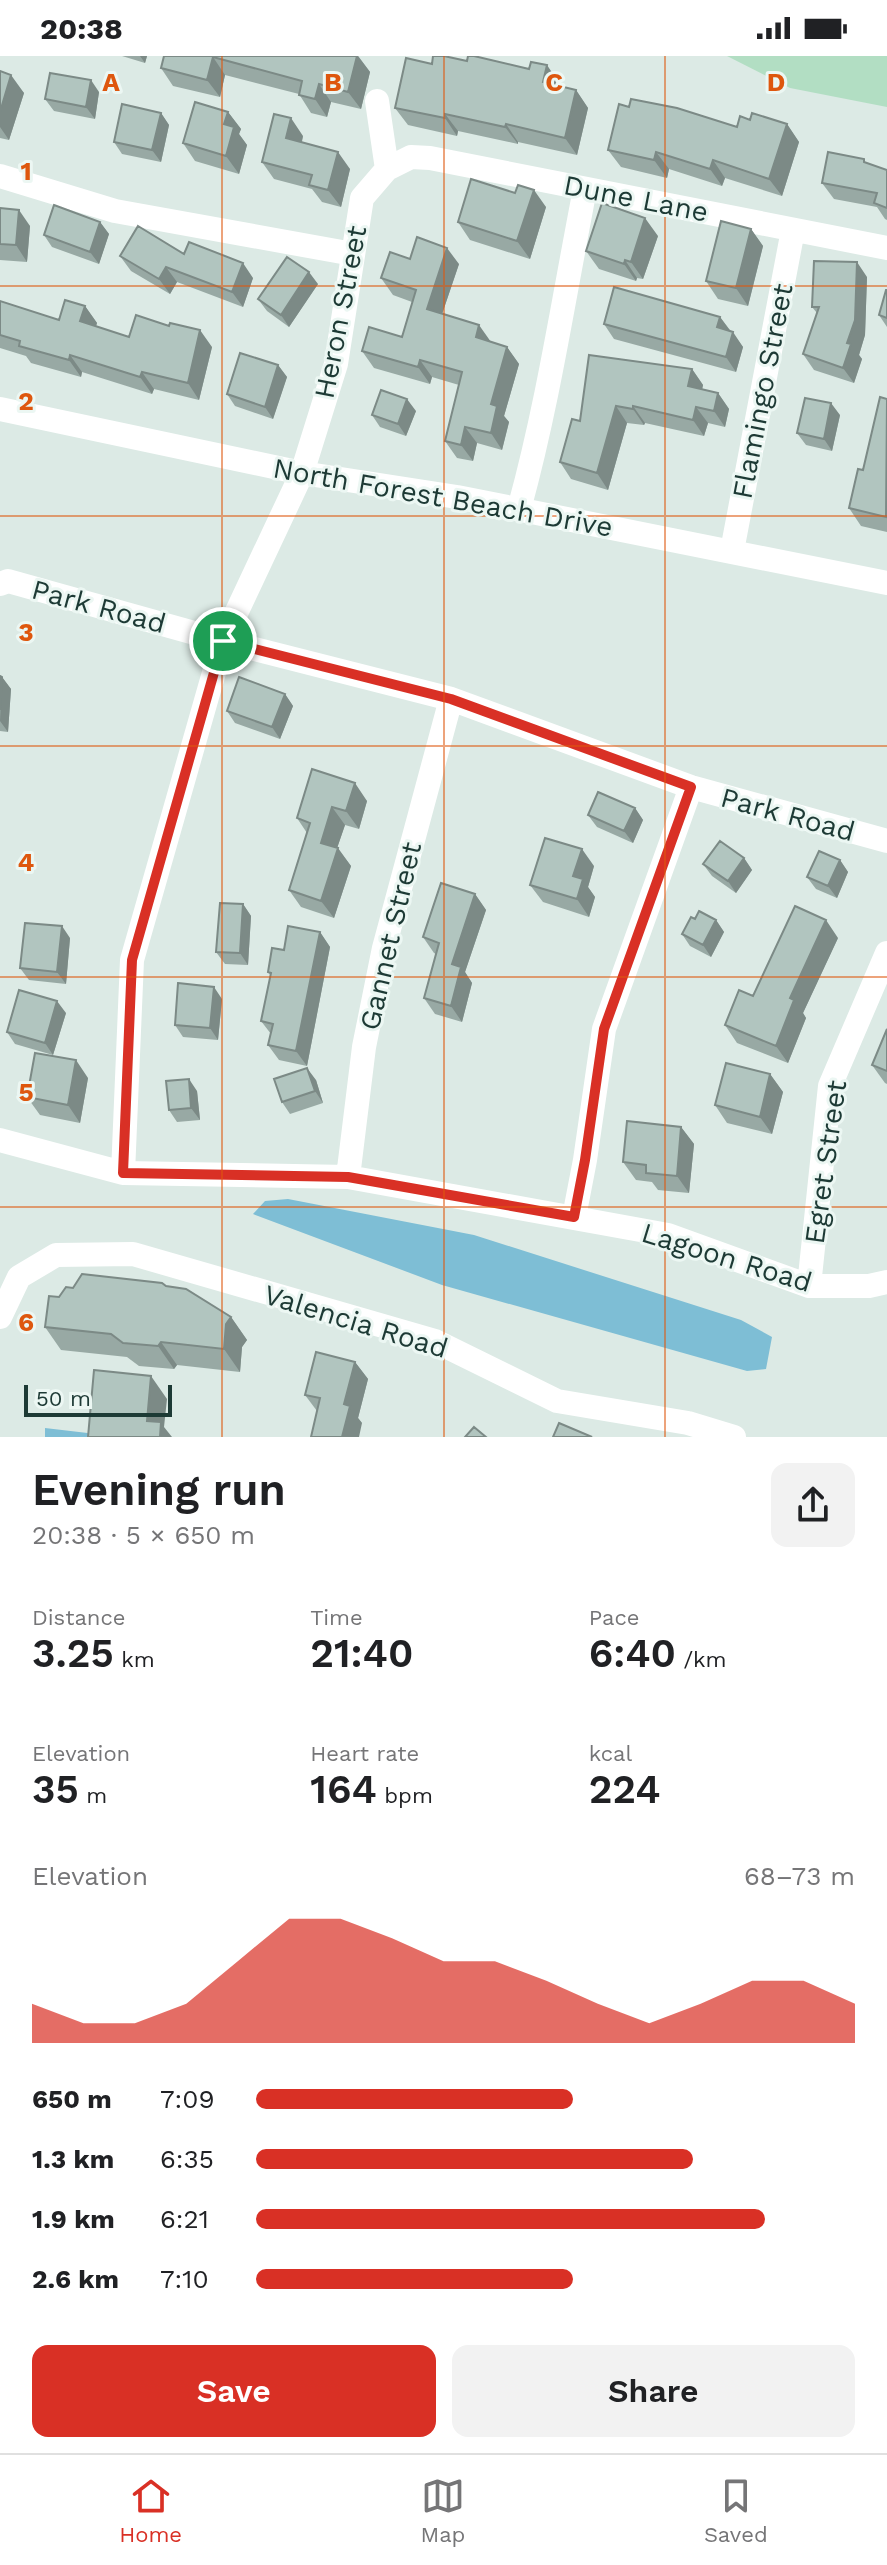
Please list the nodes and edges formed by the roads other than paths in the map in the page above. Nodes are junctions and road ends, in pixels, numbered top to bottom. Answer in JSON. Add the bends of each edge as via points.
{"nodes":[{"id":1,"x":377,"y":101,"type":"dead end"},
{"id":2,"x":387,"y":169,"type":"junction"},
{"id":3,"x":0,"y":176,"type":"edge"},
{"id":4,"x":585,"y":189,"type":"junction"},
{"id":5,"x":793,"y":230,"type":"junction"},
{"id":6,"x":887,"y":248,"type":"edge"},
{"id":7,"x":353,"y":254,"type":"junction"},
{"id":8,"x":0,"y":409,"type":"edge"},
{"id":9,"x":302,"y":473,"type":"junction"},
{"id":10,"x":519,"y":509,"type":"junction"},
{"id":11,"x":732,"y":551,"type":"junction"},
{"id":12,"x":887,"y":583,"type":"edge"},
{"id":13,"x":0,"y":584,"type":"edge"},
{"id":14,"x":223,"y":641,"type":"junction"},
{"id":15,"x":451,"y":699,"type":"junction"},
{"id":16,"x":691,"y":787,"type":"junction"},
{"id":17,"x":887,"y":841,"type":"edge"},
{"id":18,"x":887,"y":953,"type":"edge"},
{"id":19,"x":0,"y":1140,"type":"edge"},
{"id":20,"x":123,"y":1173,"type":"junction"},
{"id":21,"x":348,"y":1177,"type":"junction"},
{"id":22,"x":574,"y":1217,"type":"junction"},
{"id":23,"x":887,"y":1282,"type":"edge"},
{"id":24,"x":809,"y":1286,"type":"junction"},
{"id":25,"x":0,"y":1317,"type":"edge"},
{"id":26,"x":734,"y":1437,"type":"edge"}],
"edges":[{"from":1,"to":2,"type":"street"},
{"from":2,"to":4,"type":"street","name":"Dune Lane","via":[[411,157],[430,158]]},
{"from":2,"to":7,"type":"street","name":"Heron Street","via":[[362,198]]},
{"from":3,"to":7,"type":"street","via":[[115,211]]},
{"from":4,"to":5,"type":"street","name":"Dune Lane"},
{"from":4,"to":10,"type":"street"},
{"from":5,"to":6,"type":"street","name":"Dune Lane"},
{"from":5,"to":11,"type":"street","name":"Flamingo Street"},
{"from":7,"to":9,"type":"street","name":"Heron Street","via":[[336,364]]},
{"from":8,"to":9,"type":"street","name":"North Forest Beach Drive"},
{"from":9,"to":10,"type":"street","name":"North Forest Beach Drive"},
{"from":9,"to":14,"type":"street","name":"Heron Street"},
{"from":10,"to":11,"type":"street","name":"North Forest Beach Drive"},
{"from":11,"to":12,"type":"street","name":"North Forest Beach Drive"},
{"from":13,"to":14,"type":"street","name":"Park Road","via":[[8,581]]},
{"from":14,"to":15,"type":"street","name":"Park Road"},
{"from":14,"to":20,"type":"street","name":"Heron Street","via":[[132,960]]},
{"from":15,"to":16,"type":"street","name":"Park Road"},
{"from":15,"to":21,"type":"street","name":"Gannet Street","via":[[384,948]]},
{"from":16,"to":17,"type":"street","name":"Park Road"},
{"from":16,"to":22,"type":"street","via":[[604,1029]]},
{"from":18,"to":24,"type":"street","name":"Egret Street","via":[[830,1086]]},
{"from":19,"to":20,"type":"street","name":"Lagoon Road"},
{"from":20,"to":21,"type":"street","name":"Lagoon Road"},
{"from":21,"to":22,"type":"street","name":"Lagoon Road"},
{"from":22,"to":24,"type":"street","name":"Lagoon Road","via":[[668,1235]]},
{"from":23,"to":24,"type":"street","name":"Lagoon Road"},
{"from":25,"to":26,"type":"street","name":"Valencia Road","via":[[19,1277],[56,1255],[133,1254],[435,1341],[557,1401],[688,1423]]}]}
